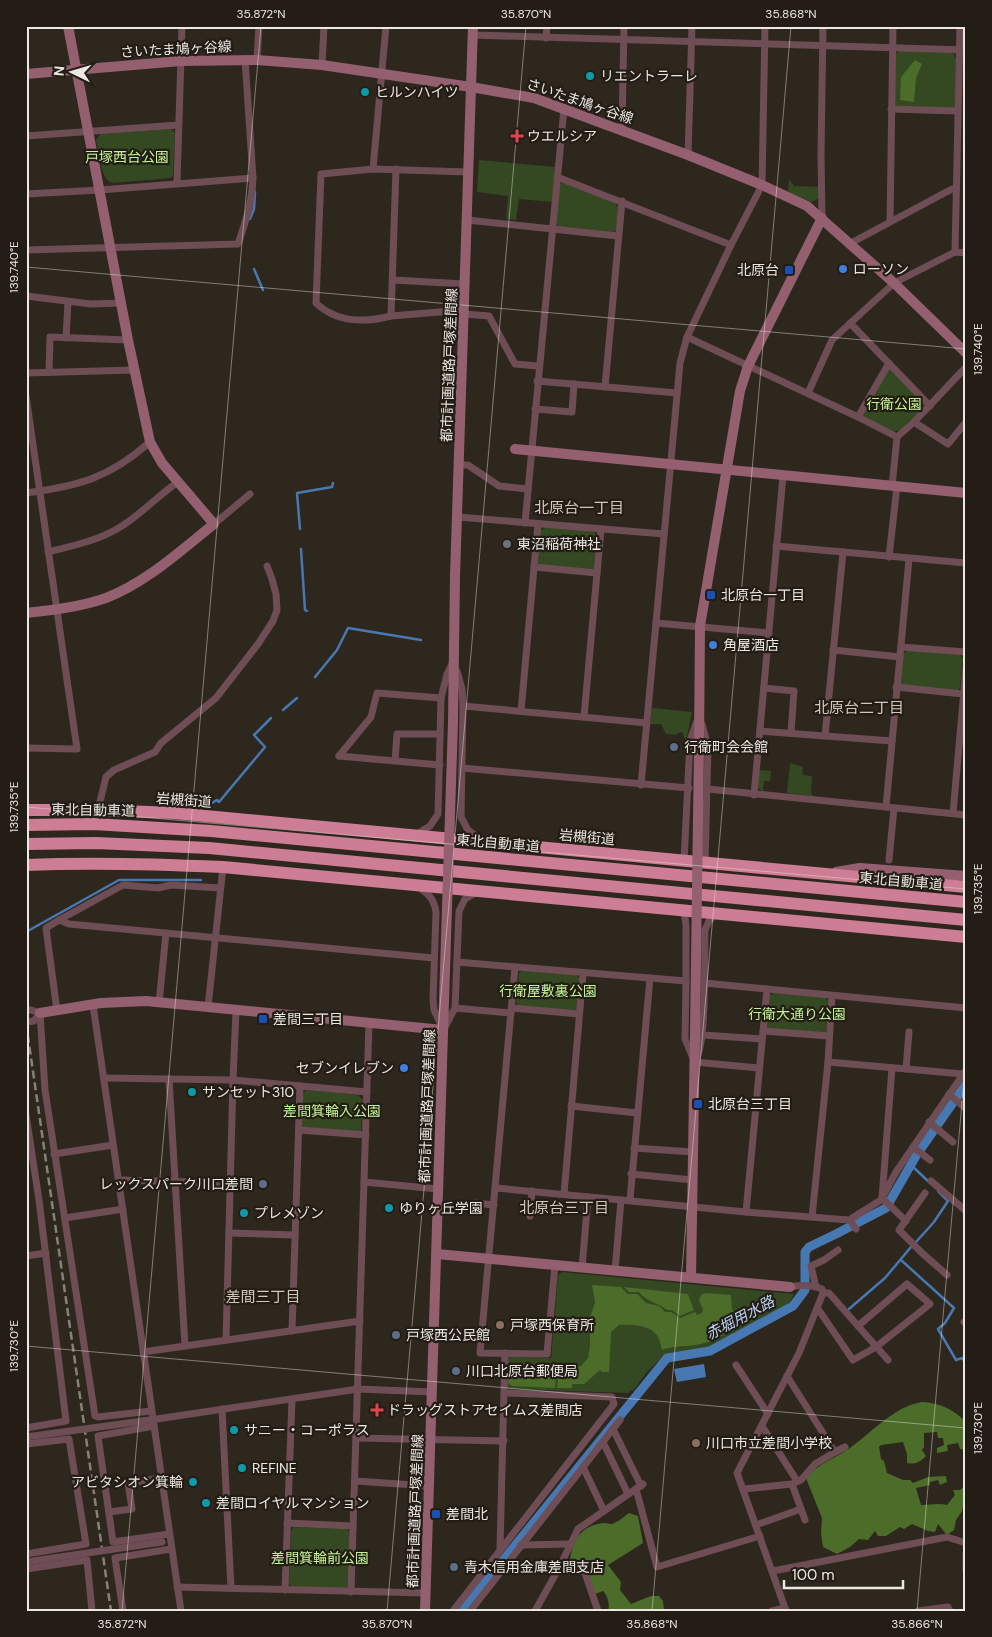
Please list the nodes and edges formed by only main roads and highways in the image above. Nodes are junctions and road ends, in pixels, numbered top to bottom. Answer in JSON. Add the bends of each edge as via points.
{"nodes":[{"id":1,"x":26,"y":810,"type":"edge"},
{"id":2,"x":26,"y":825,"type":"edge"},
{"id":3,"x":26,"y":844,"type":"edge"},
{"id":4,"x":26,"y":865,"type":"edge"},
{"id":5,"x":966,"y":887,"type":"edge"},
{"id":6,"x":966,"y":902,"type":"edge"},
{"id":7,"x":966,"y":920,"type":"edge"},
{"id":8,"x":966,"y":937,"type":"edge"}],
"edges":[{"from":1,"to":5,"type":"highway","name":"岩槻街道","via":[[183,814]]},
{"from":2,"to":6,"type":"highway","name":"東北自動車道","via":[[93,824],[211,831]]},
{"from":3,"to":7,"type":"highway","via":[[96,843],[209,848]]},
{"from":4,"to":8,"type":"highway","via":[[145,863],[223,867]]}]}
